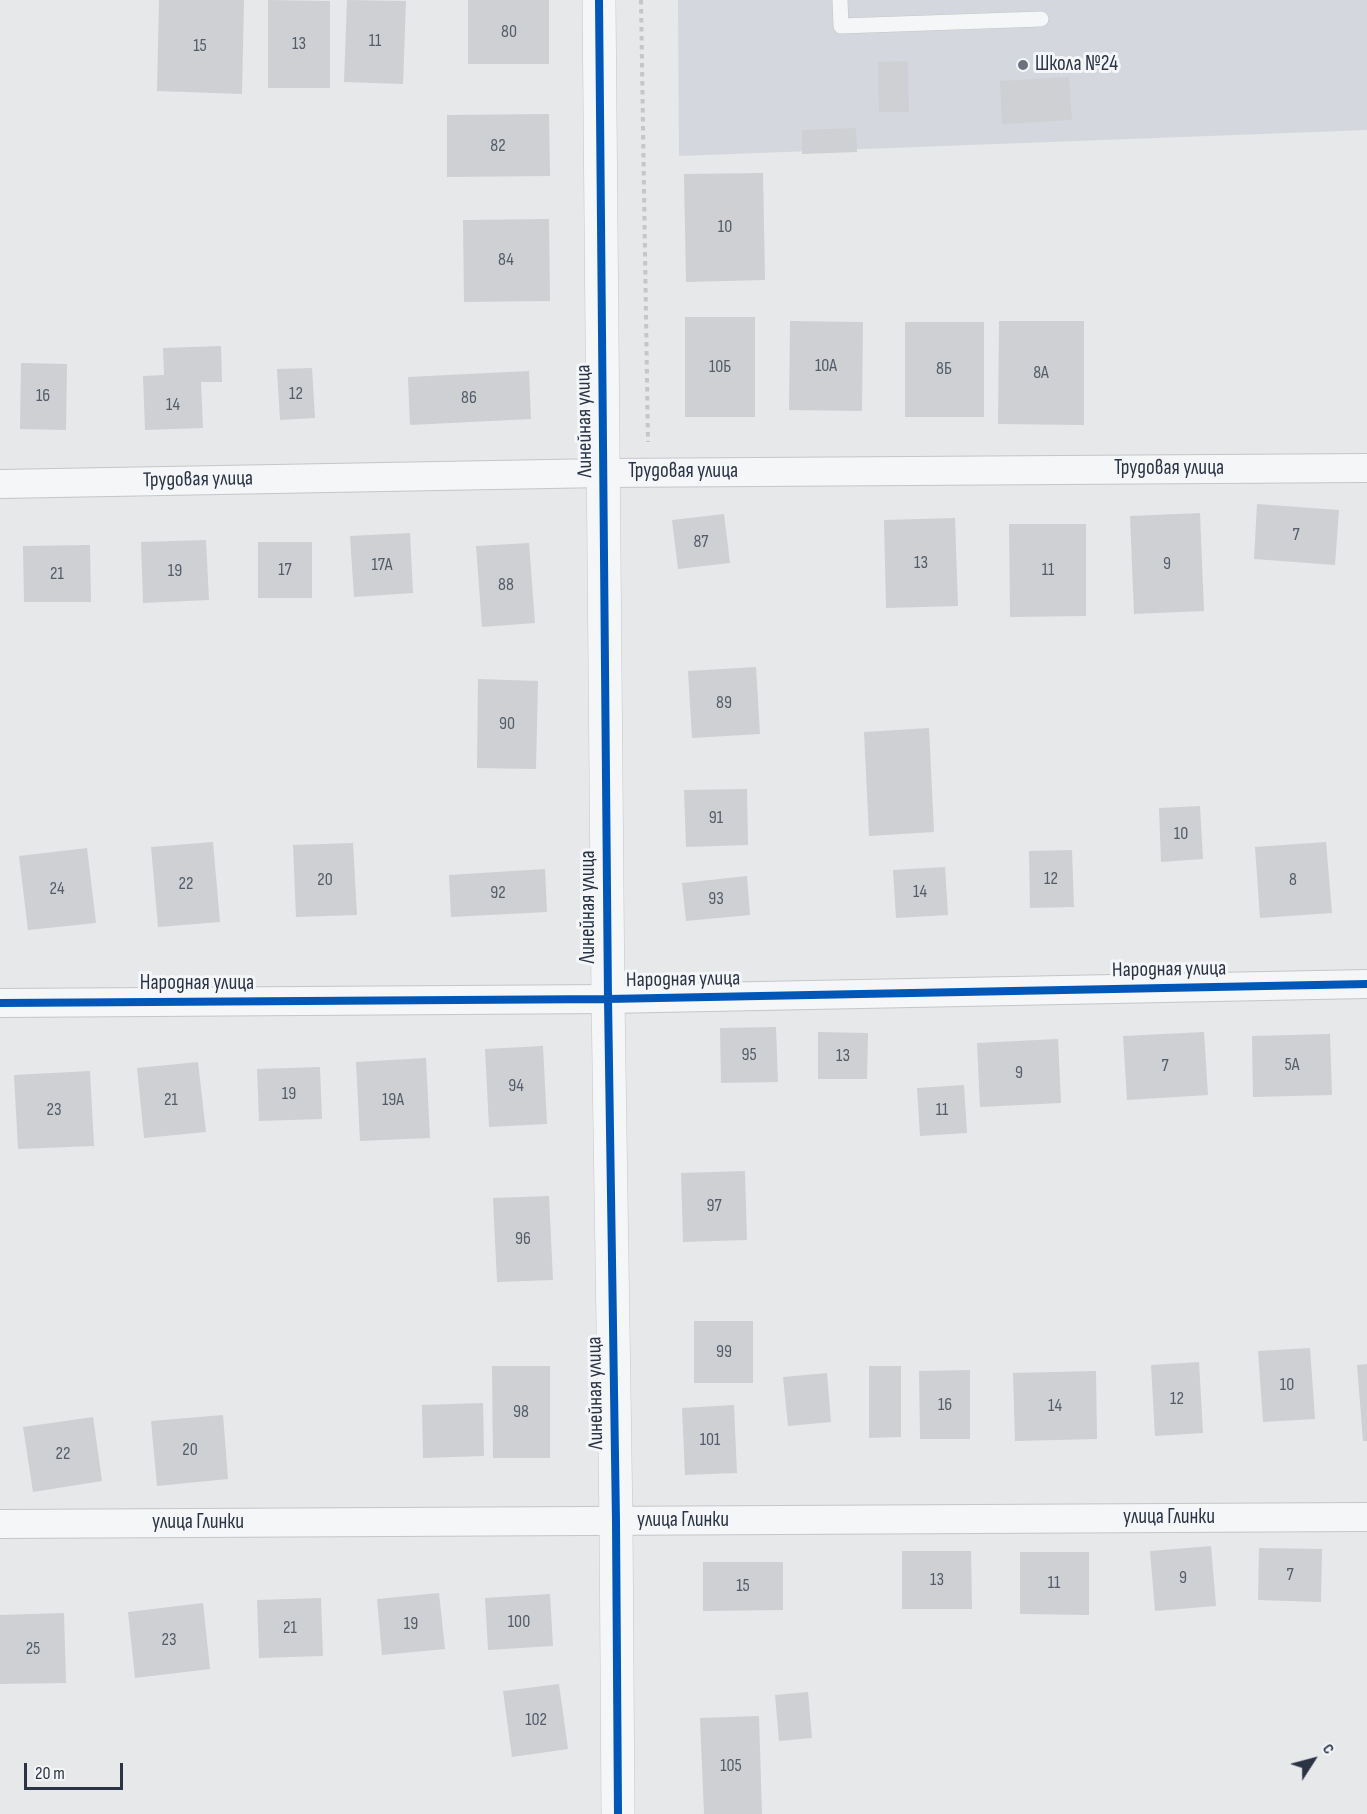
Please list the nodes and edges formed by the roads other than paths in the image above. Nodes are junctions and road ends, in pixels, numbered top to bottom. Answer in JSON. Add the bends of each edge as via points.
{"nodes":[{"id":1,"x":598,"y":0,"type":"edge"},
{"id":2,"x":840,"y":0,"type":"edge"},
{"id":3,"x":1041,"y":19,"type":"dead end"},
{"id":4,"x":1367,"y":468,"type":"edge"},
{"id":5,"x":604,"y":473,"type":"junction"},
{"id":6,"x":0,"y":484,"type":"edge"},
{"id":7,"x":1367,"y":984,"type":"edge"},
{"id":8,"x":608,"y":999,"type":"junction"},
{"id":9,"x":0,"y":1003,"type":"edge"},
{"id":10,"x":1367,"y":1517,"type":"edge"},
{"id":11,"x":616,"y":1521,"type":"junction"},
{"id":12,"x":0,"y":1524,"type":"edge"},
{"id":13,"x":618,"y":1814,"type":"edge"}],
"edges":[{"from":1,"to":5,"type":"street","name":"Линейная улица"},
{"from":2,"to":3,"type":"lane","via":[[841,26]]},
{"from":4,"to":5,"type":"street","name":"Трудовая улица"},
{"from":5,"to":6,"type":"street","name":"Трудовая улица"},
{"from":5,"to":8,"type":"street","name":"Линейная улица"},
{"from":7,"to":8,"type":"street","name":"Народная улица"},
{"from":8,"to":9,"type":"street","name":"Народная улица"},
{"from":8,"to":11,"type":"street","name":"Линейная улица"},
{"from":10,"to":11,"type":"street","name":"улица Глинки"},
{"from":11,"to":12,"type":"street","name":"улица Глинки"},
{"from":11,"to":13,"type":"street","name":"Линейная улица"}]}
